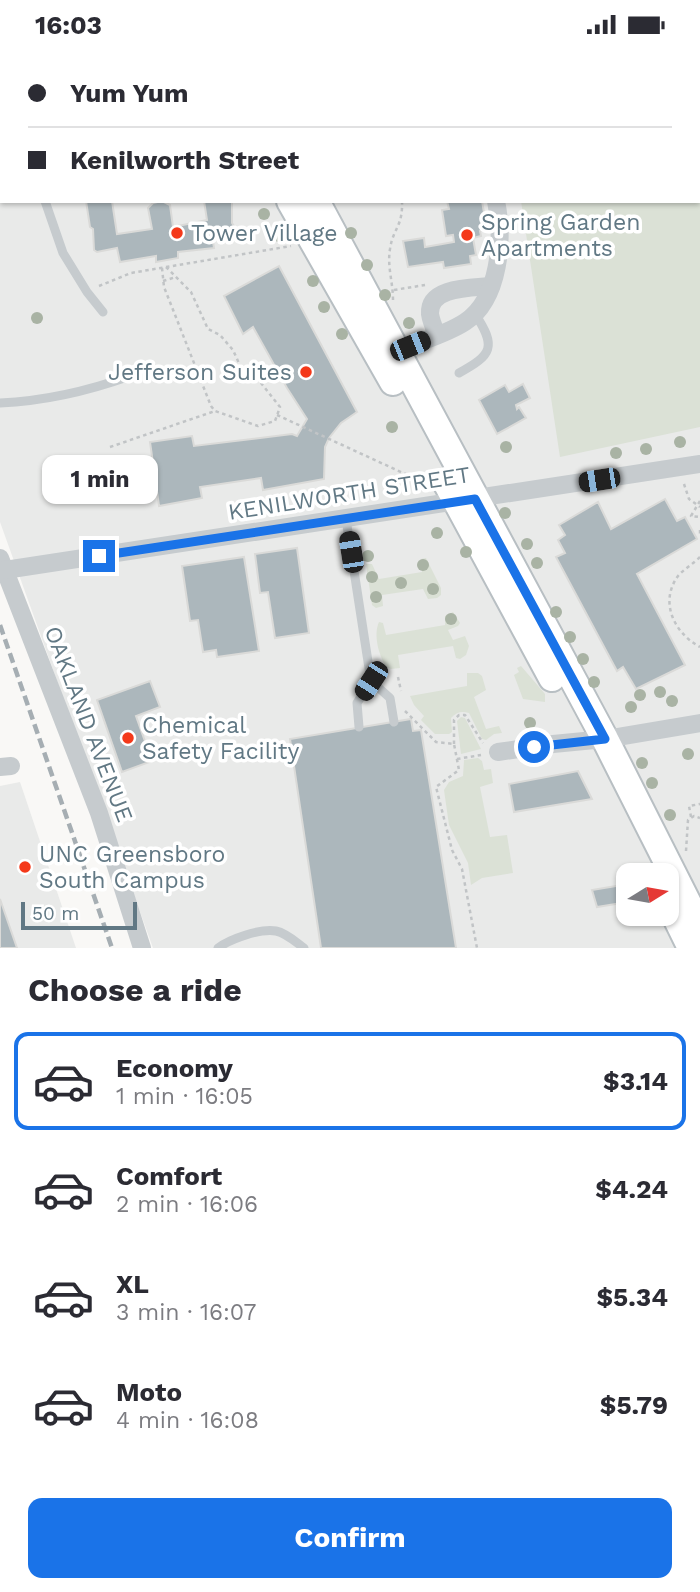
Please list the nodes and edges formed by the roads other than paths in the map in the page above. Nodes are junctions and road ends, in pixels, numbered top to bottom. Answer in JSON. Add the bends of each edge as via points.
{"nodes":[{"id":1,"x":46,"y":203,"type":"edge"},
{"id":2,"x":291,"y":203,"type":"edge"},
{"id":3,"x":317,"y":203,"type":"edge"},
{"id":4,"x":496,"y":203,"type":"edge"},
{"id":5,"x":491,"y":286,"type":"junction"},
{"id":6,"x":103,"y":313,"type":"dead end"},
{"id":7,"x":475,"y":314,"type":"junction"},
{"id":8,"x":437,"y":335,"type":"junction"},
{"id":9,"x":389,"y":355,"type":"junction"},
{"id":10,"x":459,"y":373,"type":"dead end"},
{"id":11,"x":130,"y":376,"type":"dead end"},
{"id":12,"x":0,"y":403,"type":"edge"},
{"id":13,"x":700,"y":464,"type":"edge"},
{"id":14,"x":466,"y":501,"type":"junction"},
{"id":15,"x":346,"y":519,"type":"junction"},
{"id":16,"x":2,"y":564,"type":"edge"},
{"id":17,"x":371,"y":681,"type":"junction"},
{"id":18,"x":394,"y":722,"type":"dead end"},
{"id":19,"x":700,"y":723,"type":"edge"},
{"id":20,"x":359,"y":727,"type":"dead end"},
{"id":21,"x":595,"y":740,"type":"junction"},
{"id":22,"x":489,"y":750,"type":"road end"},
{"id":23,"x":650,"y":863,"type":"edge"},
{"id":24,"x":679,"y":924,"type":"edge"},
{"id":25,"x":700,"y":927,"type":"edge"},
{"id":26,"x":142,"y":948,"type":"edge"},
{"id":27,"x":218,"y":948,"type":"edge"},
{"id":28,"x":304,"y":948,"type":"edge"},
{"id":29,"x":691,"y":948,"type":"edge"}],
"edges":[{"from":1,"to":6,"type":"lane","via":[[63,253]]},
{"from":2,"to":9,"type":"main road","via":[[312,242]]},
{"from":3,"to":9,"type":"main road","via":[[382,324]]},
{"from":4,"to":5,"type":"street","via":[[499,231]]},
{"from":5,"to":7,"type":"street"},
{"from":5,"to":8,"type":"street","via":[[444,292],[435,298],[429,311]]},
{"from":7,"to":8,"type":"street"},
{"from":7,"to":10,"type":"lane","via":[[485,328],[487,352],[483,360]]},
{"from":8,"to":9,"type":"street"},
{"from":9,"to":14,"type":"main road"},
{"from":11,"to":12,"type":"lane","via":[[89,391]]},
{"from":13,"to":14,"type":"street","name":"KENILWORTH STREET"},
{"from":14,"to":15,"type":"street","name":"KENILWORTH STREET"},
{"from":14,"to":21,"type":"main road"},
{"from":15,"to":16,"type":"street","name":"KENILWORTH STREET"},
{"from":15,"to":17,"type":"lane"},
{"from":16,"to":26,"type":"street","name":"OAKLAND AVENUE","via":[[99,813]]},
{"from":17,"to":18,"type":"lane","via":[[390,698]]},
{"from":17,"to":20,"type":"lane","via":[[357,703]]},
{"from":19,"to":21,"type":"street"},
{"from":21,"to":22,"type":"street"},
{"from":21,"to":23,"type":"main road"},
{"from":21,"to":25,"type":"main road"},
{"from":24,"to":29,"type":"main road"},
{"from":27,"to":28,"type":"lane","via":[[231,939],[271,930]]}]}
